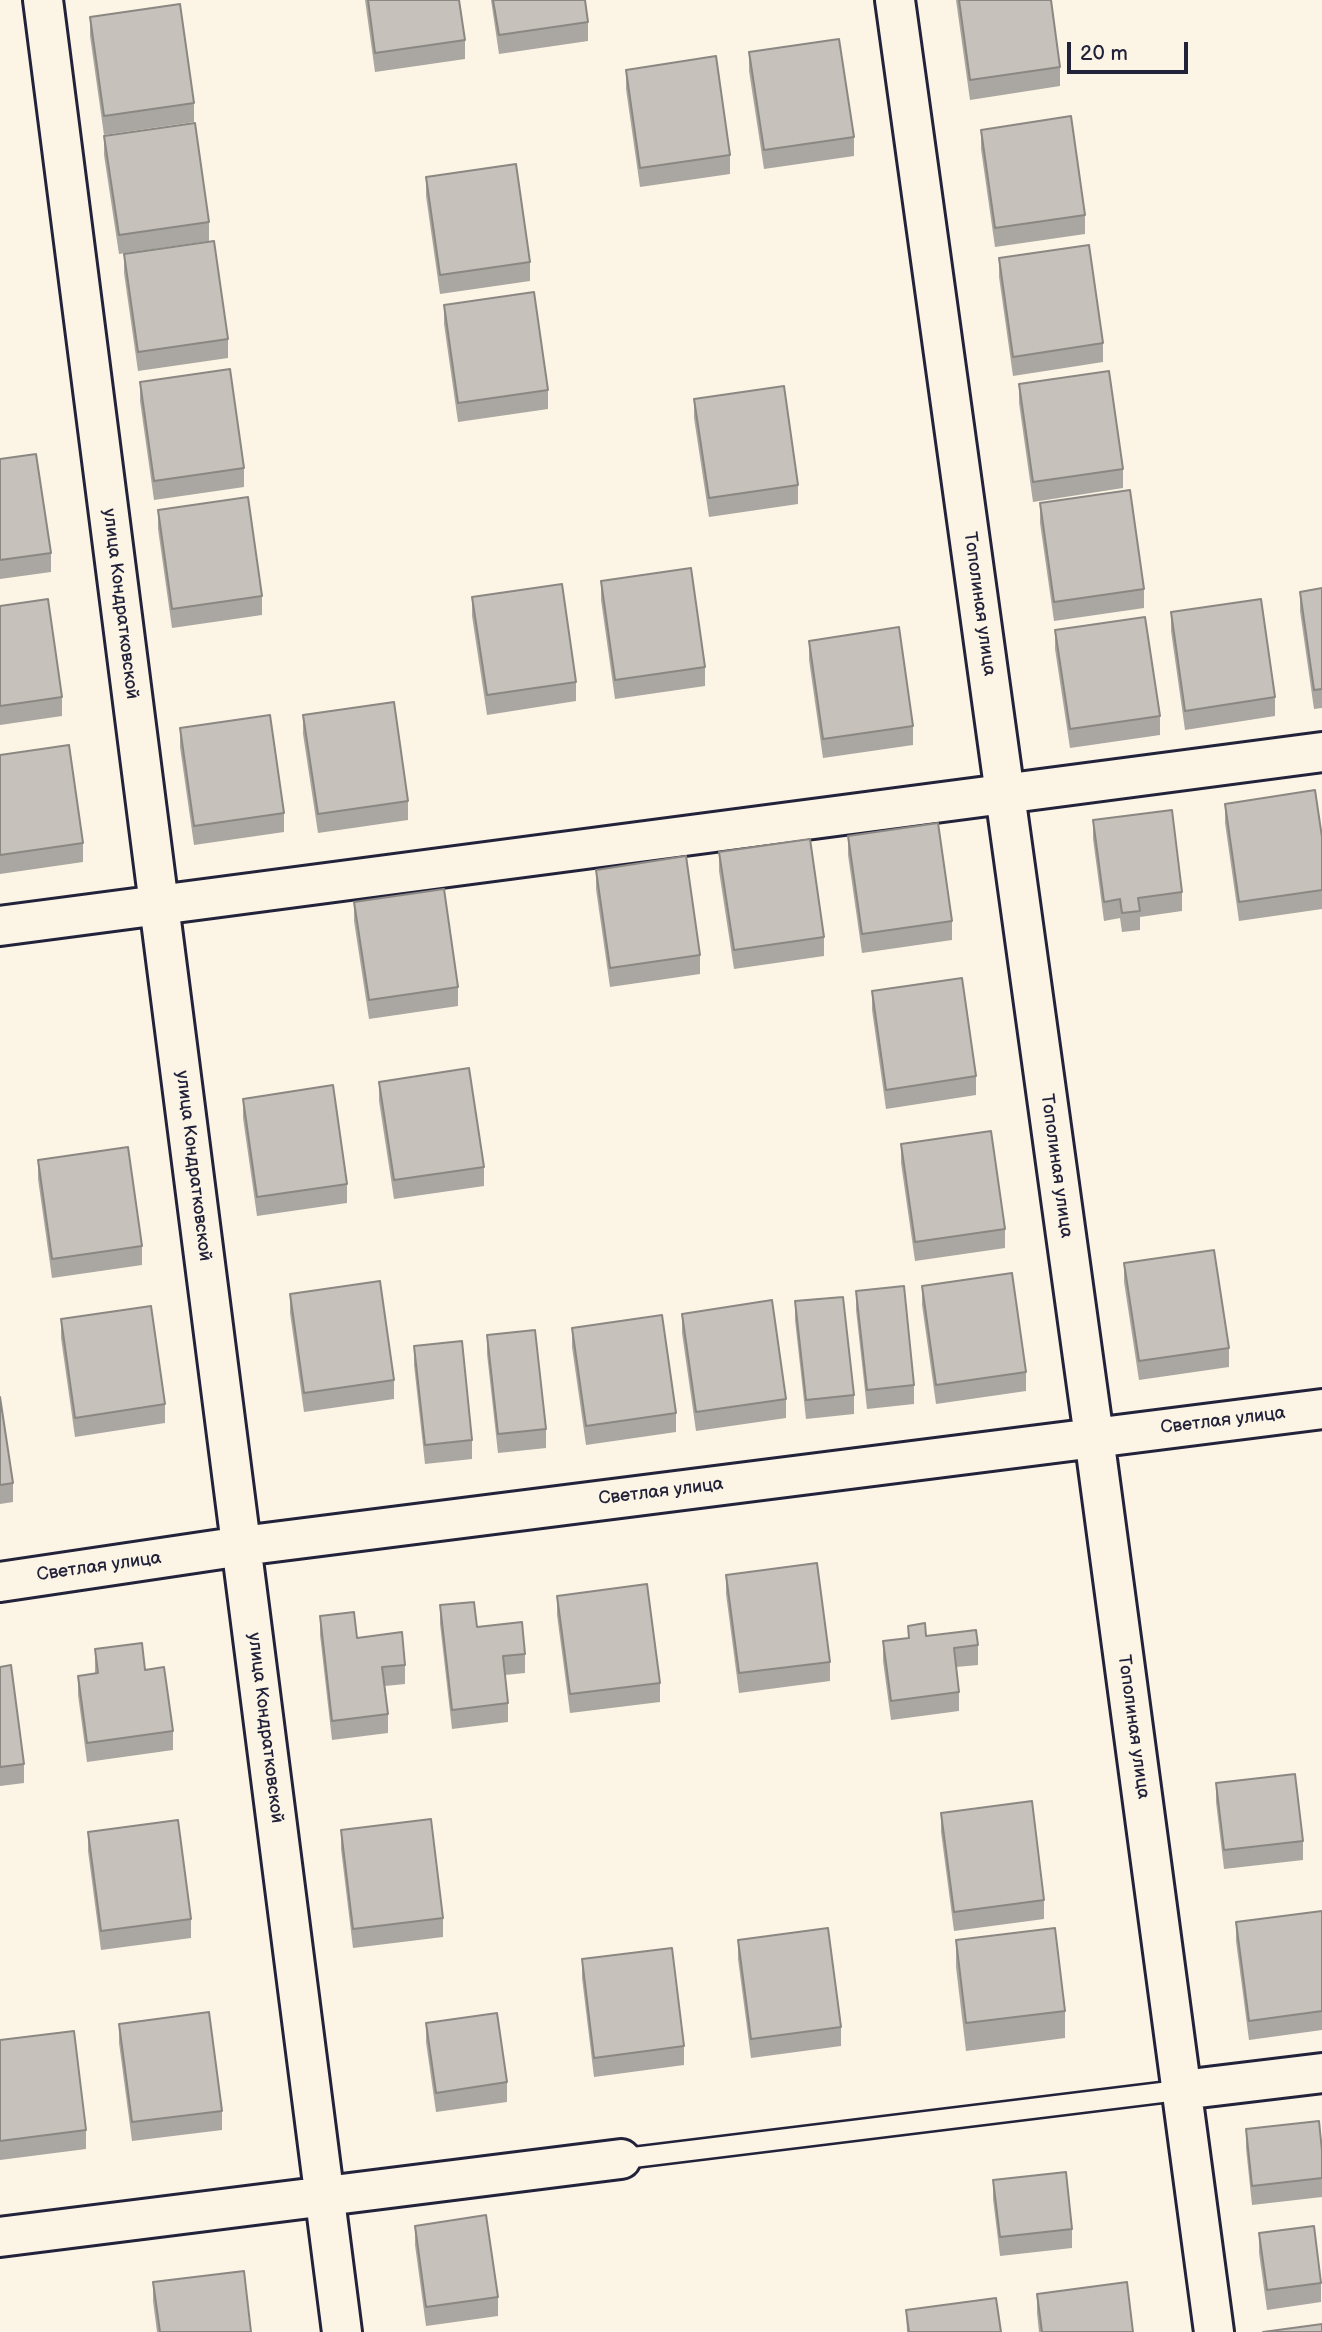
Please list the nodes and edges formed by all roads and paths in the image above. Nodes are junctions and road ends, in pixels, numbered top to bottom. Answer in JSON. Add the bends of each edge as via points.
{"nodes":[{"id":1,"x":43,"y":0,"type":"edge"},
{"id":2,"x":895,"y":0,"type":"edge"},
{"id":3,"x":1322,"y":752,"type":"edge"},
{"id":4,"x":1005,"y":794,"type":"junction"},
{"id":5,"x":159,"y":905,"type":"junction"},
{"id":6,"x":0,"y":926,"type":"edge"},
{"id":7,"x":1322,"y":1409,"type":"edge"},
{"id":8,"x":1094,"y":1437,"type":"junction"},
{"id":9,"x":242,"y":1546,"type":"junction"},
{"id":10,"x":0,"y":1582,"type":"edge"},
{"id":11,"x":1322,"y":2073,"type":"edge"},
{"id":12,"x":1182,"y":2090,"type":"junction"},
{"id":13,"x":621,"y":2159,"type":"joint"},
{"id":14,"x":325,"y":2196,"type":"junction"},
{"id":15,"x":0,"y":2236,"type":"edge"},
{"id":16,"x":342,"y":2332,"type":"edge"},
{"id":17,"x":1214,"y":2332,"type":"edge"}],
"edges":[{"from":1,"to":5,"type":"street","name":"улица Кондратковской"},
{"from":2,"to":4,"type":"street","name":"Тополиная улица"},
{"from":3,"to":4,"type":"street"},
{"from":4,"to":5,"type":"street"},
{"from":4,"to":8,"type":"street","name":"Тополиная улица"},
{"from":5,"to":6,"type":"street"},
{"from":5,"to":9,"type":"street","name":"улица Кондратковской"},
{"from":7,"to":8,"type":"street","name":"Светлая улица"},
{"from":8,"to":9,"type":"street","name":"Светлая улица"},
{"from":8,"to":12,"type":"street","name":"Тополиная улица"},
{"from":9,"to":10,"type":"street","name":"Светлая улица"},
{"from":9,"to":14,"type":"street","name":"улица Кондратковской"},
{"from":11,"to":12,"type":"street"},
{"from":12,"to":13,"type":"lane"},
{"from":12,"to":17,"type":"street","name":"Тополиная улица"},
{"from":13,"to":14,"type":"street"},
{"from":14,"to":15,"type":"street"},
{"from":14,"to":16,"type":"street","name":"улица Кондратковской"}]}
